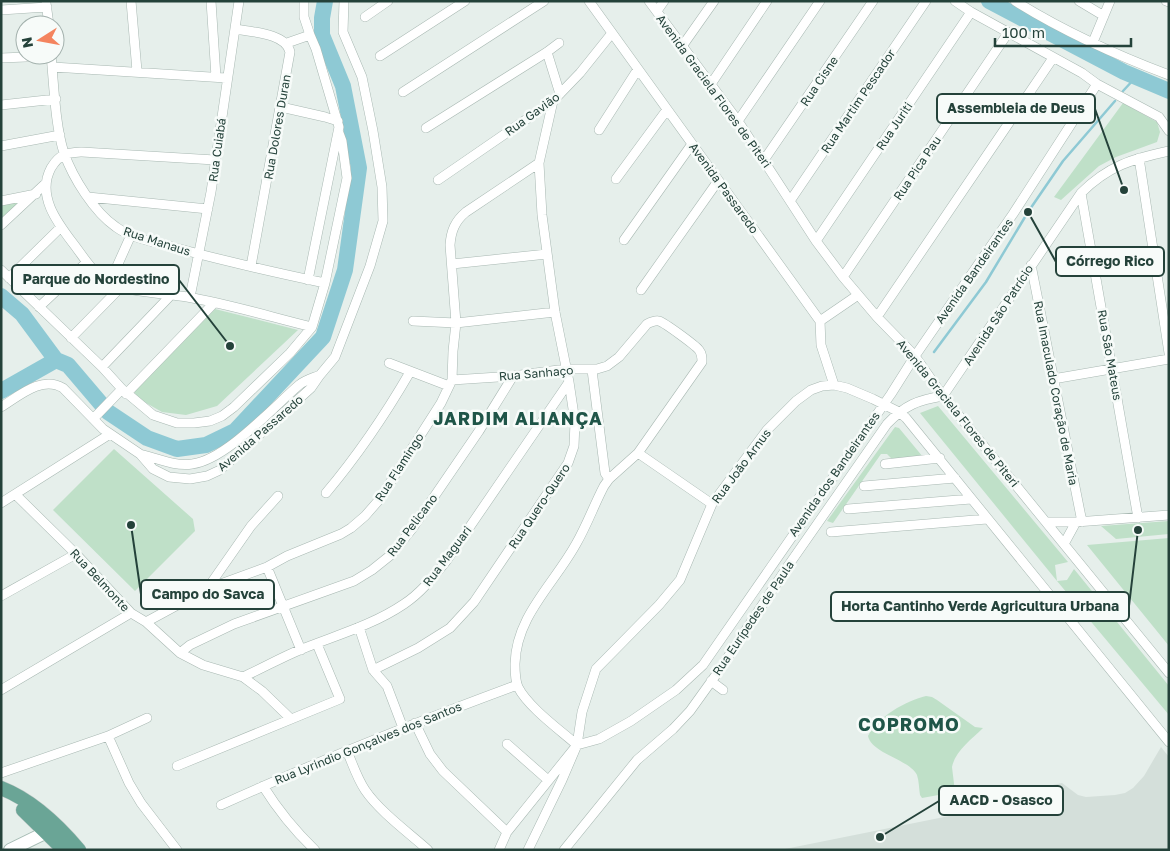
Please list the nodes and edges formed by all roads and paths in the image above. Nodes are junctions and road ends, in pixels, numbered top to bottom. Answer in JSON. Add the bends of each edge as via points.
{"nodes":[{"id":1,"x":131,"y":1,"type":"edge"},
{"id":2,"x":211,"y":1,"type":"edge"},
{"id":3,"x":239,"y":1,"type":"edge"},
{"id":4,"x":304,"y":1,"type":"edge"},
{"id":5,"x":344,"y":1,"type":"edge"},
{"id":6,"x":388,"y":1,"type":"edge"},
{"id":7,"x":465,"y":1,"type":"edge"},
{"id":8,"x":544,"y":1,"type":"edge"},
{"id":9,"x":588,"y":1,"type":"edge"},
{"id":10,"x":649,"y":1,"type":"edge"},
{"id":11,"x":664,"y":1,"type":"edge"},
{"id":12,"x":714,"y":1,"type":"edge"},
{"id":13,"x":767,"y":1,"type":"edge"},
{"id":14,"x":820,"y":1,"type":"edge"},
{"id":15,"x":873,"y":1,"type":"edge"},
{"id":16,"x":926,"y":1,"type":"edge"},
{"id":17,"x":955,"y":1,"type":"edge"},
{"id":18,"x":1015,"y":1,"type":"edge"},
{"id":19,"x":1079,"y":1,"type":"edge"},
{"id":20,"x":1110,"y":1,"type":"edge"},
{"id":21,"x":47,"y":4,"type":"edge"},
{"id":22,"x":1,"y":10,"type":"edge"},
{"id":23,"x":657,"y":11,"type":"junction"},
{"id":24,"x":971,"y":12,"type":"junction"},
{"id":25,"x":365,"y":16,"type":"dead end"},
{"id":26,"x":1104,"y":16,"type":"junction"},
{"id":27,"x":235,"y":29,"type":"junction"},
{"id":28,"x":612,"y":33,"type":"junction"},
{"id":29,"x":1008,"y":33,"type":"junction"},
{"id":30,"x":310,"y":36,"type":"junction"},
{"id":31,"x":1093,"y":42,"type":"junction"},
{"id":32,"x":287,"y":43,"type":"junction"},
{"id":33,"x":558,"y":43,"type":"dead end"},
{"id":34,"x":683,"y":45,"type":"junction"},
{"id":35,"x":547,"y":52,"type":"junction"},
{"id":36,"x":380,"y":56,"type":"dead end"},
{"id":37,"x":15,"y":57,"type":"edge"},
{"id":38,"x":1,"y":58,"type":"edge"},
{"id":39,"x":1054,"y":58,"type":"junction"},
{"id":40,"x":52,"y":65,"type":"edge"},
{"id":41,"x":52,"y":68,"type":"junction"},
{"id":42,"x":638,"y":69,"type":"junction"},
{"id":43,"x":137,"y":71,"type":"junction"},
{"id":44,"x":1169,"y":75,"type":"edge"},
{"id":45,"x":216,"y":77,"type":"junction"},
{"id":46,"x":226,"y":78,"type":"junction"},
{"id":47,"x":711,"y":84,"type":"junction"},
{"id":48,"x":1096,"y":84,"type":"junction"},
{"id":49,"x":403,"y":92,"type":"dead end"},
{"id":50,"x":560,"y":94,"type":"junction"},
{"id":51,"x":56,"y":99,"type":"junction"},
{"id":52,"x":553,"y":101,"type":"junction"},
{"id":53,"x":1,"y":105,"type":"edge"},
{"id":54,"x":281,"y":107,"type":"junction"},
{"id":55,"x":666,"y":111,"type":"junction"},
{"id":56,"x":338,"y":121,"type":"junction"},
{"id":57,"x":738,"y":121,"type":"junction"},
{"id":58,"x":426,"y":128,"type":"dead end"},
{"id":59,"x":599,"y":130,"type":"dead end"},
{"id":60,"x":1169,"y":131,"type":"edge"},
{"id":61,"x":339,"y":133,"type":"junction"},
{"id":62,"x":60,"y":135,"type":"junction"},
{"id":63,"x":692,"y":144,"type":"junction"},
{"id":64,"x":1,"y":146,"type":"edge"},
{"id":65,"x":1169,"y":151,"type":"edge"},
{"id":66,"x":64,"y":153,"type":"junction"},
{"id":67,"x":1139,"y":158,"type":"junction"},
{"id":68,"x":215,"y":160,"type":"junction"},
{"id":69,"x":764,"y":160,"type":"junction"},
{"id":70,"x":539,"y":163,"type":"junction"},
{"id":71,"x":616,"y":179,"type":"dead end"},
{"id":72,"x":438,"y":180,"type":"dead end"},
{"id":73,"x":718,"y":181,"type":"junction"},
{"id":74,"x":46,"y":183,"type":"junction"},
{"id":75,"x":1081,"y":193,"type":"junction"},
{"id":76,"x":36,"y":194,"type":"junction"},
{"id":77,"x":88,"y":197,"type":"junction"},
{"id":78,"x":1,"y":201,"type":"edge"},
{"id":79,"x":790,"y":201,"type":"junction"},
{"id":80,"x":208,"y":209,"type":"junction"},
{"id":81,"x":1,"y":226,"type":"edge"},
{"id":82,"x":61,"y":227,"type":"junction"},
{"id":83,"x":131,"y":235,"type":"junction"},
{"id":84,"x":624,"y":240,"type":"dead end"},
{"id":85,"x":816,"y":241,"type":"junction"},
{"id":86,"x":200,"y":254,"type":"junction"},
{"id":87,"x":547,"y":254,"type":"junction"},
{"id":88,"x":87,"y":262,"type":"junction"},
{"id":89,"x":452,"y":264,"type":"junction"},
{"id":90,"x":1031,"y":265,"type":"junction"},
{"id":91,"x":251,"y":266,"type":"junction"},
{"id":92,"x":1,"y":270,"type":"edge"},
{"id":93,"x":843,"y":277,"type":"junction"},
{"id":94,"x":9,"y":278,"type":"junction"},
{"id":95,"x":308,"y":280,"type":"junction"},
{"id":96,"x":325,"y":283,"type":"junction"},
{"id":97,"x":109,"y":284,"type":"junction"},
{"id":98,"x":121,"y":288,"type":"junction"},
{"id":99,"x":641,"y":290,"type":"dead end"},
{"id":100,"x":172,"y":294,"type":"junction"},
{"id":101,"x":858,"y":295,"type":"junction"},
{"id":102,"x":190,"y":298,"type":"junction"},
{"id":103,"x":214,"y":304,"type":"junction"},
{"id":104,"x":39,"y":308,"type":"junction"},
{"id":105,"x":554,"y":312,"type":"junction"},
{"id":106,"x":877,"y":317,"type":"junction"},
{"id":107,"x":413,"y":321,"type":"dead end"},
{"id":108,"x":820,"y":321,"type":"junction"},
{"id":109,"x":456,"y":323,"type":"junction"},
{"id":110,"x":312,"y":327,"type":"junction"},
{"id":111,"x":71,"y":338,"type":"junction"},
{"id":112,"x":1169,"y":353,"type":"edge"},
{"id":113,"x":915,"y":356,"type":"junction"},
{"id":114,"x":1169,"y":359,"type":"edge"},
{"id":115,"x":389,"y":363,"type":"dead end"},
{"id":116,"x":102,"y":367,"type":"junction"},
{"id":117,"x":566,"y":369,"type":"junction"},
{"id":118,"x":1113,"y":369,"type":"junction"},
{"id":119,"x":592,"y":370,"type":"junction"},
{"id":120,"x":410,"y":372,"type":"junction"},
{"id":121,"x":320,"y":375,"type":"junction"},
{"id":122,"x":513,"y":376,"type":"junction"},
{"id":123,"x":1054,"y":379,"type":"junction"},
{"id":124,"x":569,"y":382,"type":"junction"},
{"id":125,"x":451,"y":383,"type":"junction"},
{"id":126,"x":834,"y":385,"type":"junction"},
{"id":127,"x":124,"y":392,"type":"junction"},
{"id":128,"x":944,"y":396,"type":"junction"},
{"id":129,"x":884,"y":404,"type":"junction"},
{"id":130,"x":1,"y":407,"type":"edge"},
{"id":131,"x":899,"y":412,"type":"junction"},
{"id":132,"x":93,"y":419,"type":"junction"},
{"id":133,"x":110,"y":434,"type":"junction"},
{"id":134,"x":638,"y":453,"type":"junction"},
{"id":135,"x":140,"y":454,"type":"junction"},
{"id":136,"x":940,"y":458,"type":"junction"},
{"id":137,"x":885,"y":464,"type":"dead end"},
{"id":138,"x":955,"y":478,"type":"junction"},
{"id":139,"x":608,"y":479,"type":"junction"},
{"id":140,"x":864,"y":486,"type":"dead end"},
{"id":141,"x":326,"y":493,"type":"dead end"},
{"id":142,"x":16,"y":494,"type":"junction"},
{"id":143,"x":278,"y":496,"type":"dead end"},
{"id":144,"x":971,"y":498,"type":"junction"},
{"id":145,"x":1,"y":503,"type":"edge"},
{"id":146,"x":712,"y":504,"type":"junction"},
{"id":147,"x":848,"y":509,"type":"dead end"},
{"id":148,"x":1169,"y":515,"type":"edge"},
{"id":149,"x":1138,"y":518,"type":"junction"},
{"id":150,"x":987,"y":519,"type":"junction"},
{"id":151,"x":1046,"y":522,"type":"junction"},
{"id":152,"x":1079,"y":522,"type":"junction"},
{"id":153,"x":831,"y":532,"type":"dead end"},
{"id":154,"x":1064,"y":544,"type":"junction"},
{"id":155,"x":76,"y":554,"type":"junction"},
{"id":156,"x":267,"y":567,"type":"junction"},
{"id":157,"x":207,"y":590,"type":"junction"},
{"id":158,"x":1,"y":596,"type":"edge"},
{"id":159,"x":283,"y":607,"type":"junction"},
{"id":160,"x":131,"y":614,"type":"junction"},
{"id":161,"x":146,"y":622,"type":"junction"},
{"id":162,"x":360,"y":627,"type":"junction"},
{"id":163,"x":317,"y":644,"type":"junction"},
{"id":164,"x":300,"y":650,"type":"junction"},
{"id":165,"x":180,"y":653,"type":"junction"},
{"id":166,"x":373,"y":670,"type":"junction"},
{"id":167,"x":1169,"y":673,"type":"edge"},
{"id":168,"x":243,"y":677,"type":"junction"},
{"id":169,"x":711,"y":681,"type":"junction"},
{"id":170,"x":517,"y":685,"type":"junction"},
{"id":171,"x":1,"y":690,"type":"edge"},
{"id":172,"x":723,"y":690,"type":"dead end"},
{"id":173,"x":146,"y":718,"type":"dead end"},
{"id":174,"x":291,"y":719,"type":"junction"},
{"id":175,"x":415,"y":723,"type":"junction"},
{"id":176,"x":403,"y":728,"type":"junction"},
{"id":177,"x":108,"y":736,"type":"junction"},
{"id":178,"x":1169,"y":742,"type":"edge"},
{"id":179,"x":507,"y":744,"type":"dead end"},
{"id":180,"x":577,"y":745,"type":"junction"},
{"id":181,"x":347,"y":751,"type":"junction"},
{"id":182,"x":177,"y":766,"type":"dead end"},
{"id":183,"x":1,"y":773,"type":"edge"},
{"id":184,"x":548,"y":780,"type":"junction"},
{"id":185,"x":263,"y":786,"type":"junction"},
{"id":186,"x":1,"y":788,"type":"edge"},
{"id":187,"x":221,"y":805,"type":"dead end"},
{"id":188,"x":52,"y":830,"type":"junction"},
{"id":189,"x":507,"y":832,"type":"junction"},
{"id":190,"x":10,"y":850,"type":"edge"},
{"id":191,"x":64,"y":850,"type":"edge"},
{"id":192,"x":79,"y":850,"type":"edge"},
{"id":193,"x":177,"y":850,"type":"edge"},
{"id":194,"x":315,"y":850,"type":"edge"},
{"id":195,"x":428,"y":850,"type":"edge"},
{"id":196,"x":499,"y":850,"type":"edge"},
{"id":197,"x":528,"y":850,"type":"edge"},
{"id":198,"x":564,"y":850,"type":"edge"}],
"edges":[{"from":1,"to":43,"type":"street"},
{"from":2,"to":45,"type":"street"},
{"from":3,"to":27,"type":"street","name":"Rua Cuiabá"},
{"from":4,"to":30,"type":"street","via":[[304,17]]},
{"from":5,"to":121,"type":"street","name":"Avenida Passaredo","via":[[343,32],[362,78],[374,131],[382,187],[382,220],[370,266],[342,341],[335,357]]},
{"from":6,"to":25,"type":"street"},
{"from":7,"to":36,"type":"street"},
{"from":8,"to":49,"type":"street"},
{"from":9,"to":28,"type":"street","name":"Avenida Passaredo"},
{"from":10,"to":23,"type":"street","name":"Avenida Graciela Flores de Piteri"},
{"from":11,"to":23,"type":"street"},
{"from":12,"to":34,"type":"street"},
{"from":13,"to":47,"type":"street"},
{"from":14,"to":57,"type":"street"},
{"from":15,"to":69,"type":"street","name":"Rua Cisne"},
{"from":16,"to":79,"type":"street","name":"Rua Martim Pescador"},
{"from":17,"to":24,"type":"street"},
{"from":18,"to":31,"type":"street"},
{"from":19,"to":26,"type":"street"},
{"from":20,"to":26,"type":"street"},
{"from":21,"to":22,"type":"street"},
{"from":23,"to":34,"type":"street","name":"Avenida Graciela Flores de Piteri"},
{"from":24,"to":29,"type":"street"},
{"from":24,"to":85,"type":"street","name":"Rua Juriti"},
{"from":26,"to":31,"type":"street"},
{"from":27,"to":32,"type":"street"},
{"from":27,"to":46,"type":"street","name":"Rua Cuiabá"},
{"from":28,"to":42,"type":"street","name":"Avenida Passaredo"},
{"from":28,"to":50,"type":"street","name":"Rua Gavião"},
{"from":29,"to":39,"type":"street"},
{"from":29,"to":93,"type":"street","name":"Rua Pica Pau"},
{"from":30,"to":32,"type":"street"},
{"from":30,"to":56,"type":"street"},
{"from":31,"to":44,"type":"street"},
{"from":32,"to":54,"type":"street","name":"Rua Dolores Duran","via":[[290,56]]},
{"from":33,"to":35,"type":"street"},
{"from":34,"to":47,"type":"street","name":"Avenida Graciela Flores de Piteri"},
{"from":35,"to":50,"type":"street"},
{"from":35,"to":58,"type":"street"},
{"from":37,"to":38,"type":"street"},
{"from":39,"to":48,"type":"street"},
{"from":39,"to":106,"type":"street"},
{"from":40,"to":41,"type":"street","name":"Rua Manaus"},
{"from":41,"to":43,"type":"street"},
{"from":41,"to":51,"type":"street","name":"Rua Manaus"},
{"from":42,"to":55,"type":"street","name":"Avenida Passaredo"},
{"from":42,"to":59,"type":"street"},
{"from":43,"to":45,"type":"street"},
{"from":45,"to":46,"type":"street"},
{"from":46,"to":68,"type":"street","name":"Rua Cuiabá"},
{"from":47,"to":57,"type":"street","name":"Avenida Graciela Flores de Piteri"},
{"from":48,"to":60,"type":"street","via":[[1160,118]]},
{"from":48,"to":113,"type":"street","name":"Avenida Bandeirantes","via":[[1014,214]]},
{"from":50,"to":52,"type":"street","name":"Rua Gavião"},
{"from":51,"to":53,"type":"street"},
{"from":51,"to":62,"type":"street","name":"Rua Manaus"},
{"from":52,"to":70,"type":"street","name":"Rua Quero-Quero"},
{"from":52,"to":72,"type":"street","name":"Rua Gavião"},
{"from":54,"to":56,"type":"street"},
{"from":54,"to":91,"type":"street","name":"Rua Dolores Duran"},
{"from":55,"to":63,"type":"street","name":"Avenida Passaredo"},
{"from":55,"to":71,"type":"street"},
{"from":56,"to":61,"type":"street"},
{"from":57,"to":69,"type":"street","name":"Avenida Graciela Flores de Piteri"},
{"from":61,"to":95,"type":"street"},
{"from":61,"to":96,"type":"street","via":[[347,178]]},
{"from":62,"to":64,"type":"street"},
{"from":62,"to":66,"type":"street","name":"Rua Manaus"},
{"from":63,"to":73,"type":"street","name":"Avenida Passaredo"},
{"from":63,"to":84,"type":"street"},
{"from":65,"to":67,"type":"street","name":"Avenida São Patrício"},
{"from":66,"to":68,"type":"street"},
{"from":66,"to":74,"type":"street","via":[[52,166]]},
{"from":66,"to":77,"type":"street","name":"Rua Manaus"},
{"from":67,"to":75,"type":"street","name":"Avenida São Patrício","via":[[1095,179]]},
{"from":67,"to":112,"type":"street"},
{"from":68,"to":80,"type":"street","name":"Rua Cuiabá"},
{"from":69,"to":79,"type":"street","name":"Avenida Graciela Flores de Piteri"},
{"from":70,"to":87,"type":"street","name":"Rua Quero-Quero"},
{"from":70,"to":89,"type":"street","name":"Rua Flamingo","via":[[456,221],[450,238]]},
{"from":73,"to":99,"type":"street"},
{"from":73,"to":108,"type":"street","name":"Avenida Passaredo"},
{"from":74,"to":76,"type":"street"},
{"from":74,"to":82,"type":"street","via":[[51,208]]},
{"from":75,"to":90,"type":"street","name":"Avenida São Patrício"},
{"from":75,"to":118,"type":"street","name":"Rua São Mateus"},
{"from":76,"to":78,"type":"street"},
{"from":76,"to":81,"type":"street"},
{"from":77,"to":80,"type":"street"},
{"from":77,"to":83,"type":"street","name":"Rua Manaus","via":[[107,220]]},
{"from":79,"to":85,"type":"street","name":"Avenida Graciela Flores de Piteri"},
{"from":80,"to":86,"type":"street","name":"Rua Cuiabá"},
{"from":82,"to":88,"type":"street"},
{"from":82,"to":94,"type":"street"},
{"from":83,"to":86,"type":"street","name":"Rua Manaus"},
{"from":83,"to":97,"type":"street"},
{"from":85,"to":93,"type":"street","name":"Avenida Graciela Flores de Piteri"},
{"from":86,"to":91,"type":"street","name":"Rua Manaus"},
{"from":86,"to":102,"type":"street","name":"Rua Cuiabá"},
{"from":87,"to":89,"type":"street"},
{"from":87,"to":105,"type":"street","name":"Rua Quero-Quero"},
{"from":88,"to":97,"type":"street"},
{"from":88,"to":104,"type":"street"},
{"from":89,"to":109,"type":"street","name":"Rua Flamingo"},
{"from":90,"to":123,"type":"street","name":"Rua Imaculado Coração de Maria"},
{"from":90,"to":128,"type":"street","name":"Avenida São Patrício"},
{"from":91,"to":95,"type":"street","name":"Rua Manaus"},
{"from":92,"to":94,"type":"street"},
{"from":93,"to":101,"type":"street","name":"Avenida Graciela Flores de Piteri"},
{"from":94,"to":104,"type":"street"},
{"from":95,"to":96,"type":"street","name":"Rua Manaus"},
{"from":96,"to":110,"type":"street"},
{"from":97,"to":98,"type":"street"},
{"from":98,"to":100,"type":"street"},
{"from":98,"to":111,"type":"street"},
{"from":100,"to":102,"type":"street"},
{"from":100,"to":116,"type":"street"},
{"from":101,"to":106,"type":"street","name":"Avenida Graciela Flores de Piteri"},
{"from":101,"to":108,"type":"street"},
{"from":102,"to":103,"type":"street"},
{"from":103,"to":110,"type":"street"},
{"from":103,"to":127,"type":"street"},
{"from":104,"to":111,"type":"street"},
{"from":105,"to":109,"type":"street"},
{"from":105,"to":117,"type":"street","name":"Rua Quero-Quero"},
{"from":106,"to":113,"type":"street","name":"Avenida Graciela Flores de Piteri"},
{"from":107,"to":109,"type":"street"},
{"from":108,"to":126,"type":"street","via":[[821,345]]},
{"from":109,"to":125,"type":"street","name":"Rua Flamingo"},
{"from":110,"to":127,"type":"street","via":[[234,407],[210,421],[177,423],[153,415]]},
{"from":111,"to":116,"type":"street"},
{"from":113,"to":128,"type":"street","name":"Avenida Graciela Flores de Piteri"},
{"from":113,"to":129,"type":"street","name":"Avenida dos Bandeirantes"},
{"from":114,"to":118,"type":"street"},
{"from":115,"to":120,"type":"street","name":"Rua Sanhaço"},
{"from":116,"to":127,"type":"street"},
{"from":117,"to":119,"type":"street","name":"Rua Sanhaço"},
{"from":117,"to":122,"type":"street","name":"Rua Sanhaço"},
{"from":117,"to":124,"type":"street","name":"Rua Quero-Quero"},
{"from":118,"to":123,"type":"street"},
{"from":118,"to":149,"type":"street","name":"Rua São Mateus"},
{"from":119,"to":134,"type":"street","name":"Rua Sanhaço","via":[[607,366],[619,357],[652,321],[658,321],[702,355],[702,362]]},
{"from":119,"to":139,"type":"street"},
{"from":120,"to":125,"type":"street","name":"Rua Sanhaço"},
{"from":120,"to":141,"type":"street","via":[[351,464]]},
{"from":121,"to":135,"type":"street","name":"Avenida Passaredo","via":[[301,384],[240,438],[202,462],[191,465]]},
{"from":121,"to":135,"type":"street","name":"Avenida Passaredo","via":[[307,393],[248,446],[220,470],[207,476],[190,480],[169,477],[153,469]]},
{"from":122,"to":125,"type":"street","name":"Rua Sanhaço"},
{"from":122,"to":159,"type":"street","name":"Rua Pelicano","via":[[468,447],[392,554],[354,581]]},
{"from":123,"to":152,"type":"street","name":"Rua Imaculado Coração de Maria"},
{"from":124,"to":162,"type":"street","name":"Rua Maguari","via":[[425,587],[405,604]]},
{"from":124,"to":166,"type":"street","name":"Rua Quero-Quero","via":[[575,422],[574,446],[568,463],[474,602],[450,628]]},
{"from":125,"to":156,"type":"street","name":"Rua Flamingo","via":[[384,492],[365,516],[341,534]]},
{"from":126,"to":129,"type":"street"},
{"from":126,"to":146,"type":"street","name":"Rua João Arnus","via":[[811,390],[796,401],[767,430]]},
{"from":127,"to":132,"type":"street"},
{"from":128,"to":131,"type":"street","name":"Rua Eurípedes de Paula","via":[[910,405]]},
{"from":128,"to":151,"type":"street","name":"Avenida Graciela Flores de Piteri"},
{"from":129,"to":131,"type":"street"},
{"from":129,"to":180,"type":"street","name":"Avenida dos Bandeirantes","via":[[703,665],[676,690],[631,721],[599,739]]},
{"from":130,"to":132,"type":"street","name":"Avenida Passaredo","via":[[39,385],[51,383],[63,388]]},
{"from":131,"to":136,"type":"street"},
{"from":131,"to":169,"type":"street","name":"Rua Eurípedes de Paula","via":[[865,454]]},
{"from":132,"to":133,"type":"street","name":"Avenida Passaredo"},
{"from":133,"to":135,"type":"street","name":"Avenida Passaredo"},
{"from":133,"to":142,"type":"street"},
{"from":134,"to":139,"type":"street"},
{"from":134,"to":146,"type":"street"},
{"from":136,"to":137,"type":"street"},
{"from":136,"to":138,"type":"street"},
{"from":138,"to":140,"type":"street"},
{"from":138,"to":144,"type":"street"},
{"from":139,"to":170,"type":"street","via":[[575,546],[521,631],[516,644]]},
{"from":142,"to":145,"type":"street"},
{"from":142,"to":155,"type":"street","name":"Rua Belmonte"},
{"from":143,"to":157,"type":"street","via":[[251,526]]},
{"from":144,"to":147,"type":"street"},
{"from":144,"to":150,"type":"street"},
{"from":146,"to":180,"type":"street","name":"Rua João Arnus","via":[[680,580],[596,669],[582,712]]},
{"from":148,"to":149,"type":"street"},
{"from":149,"to":152,"type":"street"},
{"from":150,"to":153,"type":"street"},
{"from":150,"to":178,"type":"street"},
{"from":151,"to":152,"type":"street"},
{"from":151,"to":154,"type":"street","name":"Avenida Graciela Flores de Piteri"},
{"from":152,"to":154,"type":"street"},
{"from":154,"to":167,"type":"street","name":"Avenida Graciela Flores de Piteri"},
{"from":155,"to":158,"type":"street"},
{"from":155,"to":160,"type":"street","name":"Rua Belmonte"},
{"from":156,"to":157,"type":"street","name":"Rua Flamingo"},
{"from":156,"to":159,"type":"street"},
{"from":157,"to":161,"type":"street","name":"Rua Flamingo"},
{"from":159,"to":164,"type":"street"},
{"from":159,"to":165,"type":"street","name":"Rua Pelicano","via":[[234,624]]},
{"from":160,"to":161,"type":"street","name":"Rua Belmonte"},
{"from":160,"to":171,"type":"street"},
{"from":161,"to":165,"type":"street","name":"Rua Belmonte"},
{"from":162,"to":163,"type":"street","name":"Rua Maguari"},
{"from":162,"to":166,"type":"street"},
{"from":163,"to":164,"type":"street","name":"Rua Maguari"},
{"from":163,"to":174,"type":"street","via":[[340,699]]},
{"from":164,"to":168,"type":"street","name":"Rua Maguari"},
{"from":165,"to":168,"type":"street","name":"Rua Belmonte","via":[[204,665]]},
{"from":166,"to":176,"type":"street","via":[[387,686]]},
{"from":168,"to":174,"type":"street","name":"Rua Belmonte"},
{"from":169,"to":172,"type":"street"},
{"from":169,"to":198,"type":"street","name":"Rua Eurípedes de Paula","via":[[678,724],[637,760]]},
{"from":170,"to":175,"type":"street","name":"Rua Lyrindio Gonçalves dos Santos"},
{"from":170,"to":180,"type":"street","via":[[524,697]]},
{"from":173,"to":177,"type":"street"},
{"from":174,"to":182,"type":"street"},
{"from":175,"to":176,"type":"street","name":"Rua Lyrindio Gonçalves dos Santos"},
{"from":175,"to":189,"type":"street","via":[[430,754],[443,771]]},
{"from":176,"to":181,"type":"street","name":"Rua Lyrindio Gonçalves dos Santos"},
{"from":177,"to":183,"type":"street"},
{"from":177,"to":193,"type":"street","via":[[140,803]]},
{"from":179,"to":184,"type":"street"},
{"from":180,"to":184,"type":"street"},
{"from":180,"to":197,"type":"street"},
{"from":181,"to":185,"type":"street","name":"Rua Lyrindio Gonçalves dos Santos"},
{"from":181,"to":195,"type":"street","via":[[366,792]]},
{"from":184,"to":189,"type":"street"},
{"from":185,"to":187,"type":"street","name":"Rua Lyrindio Gonçalves dos Santos"},
{"from":185,"to":194,"type":"street","via":[[274,805]]},
{"from":186,"to":188,"type":"main road","via":[[11,800]]},
{"from":188,"to":190,"type":"main road"},
{"from":188,"to":191,"type":"main road"},
{"from":188,"to":192,"type":"main road"},
{"from":189,"to":196,"type":"street"}]}
